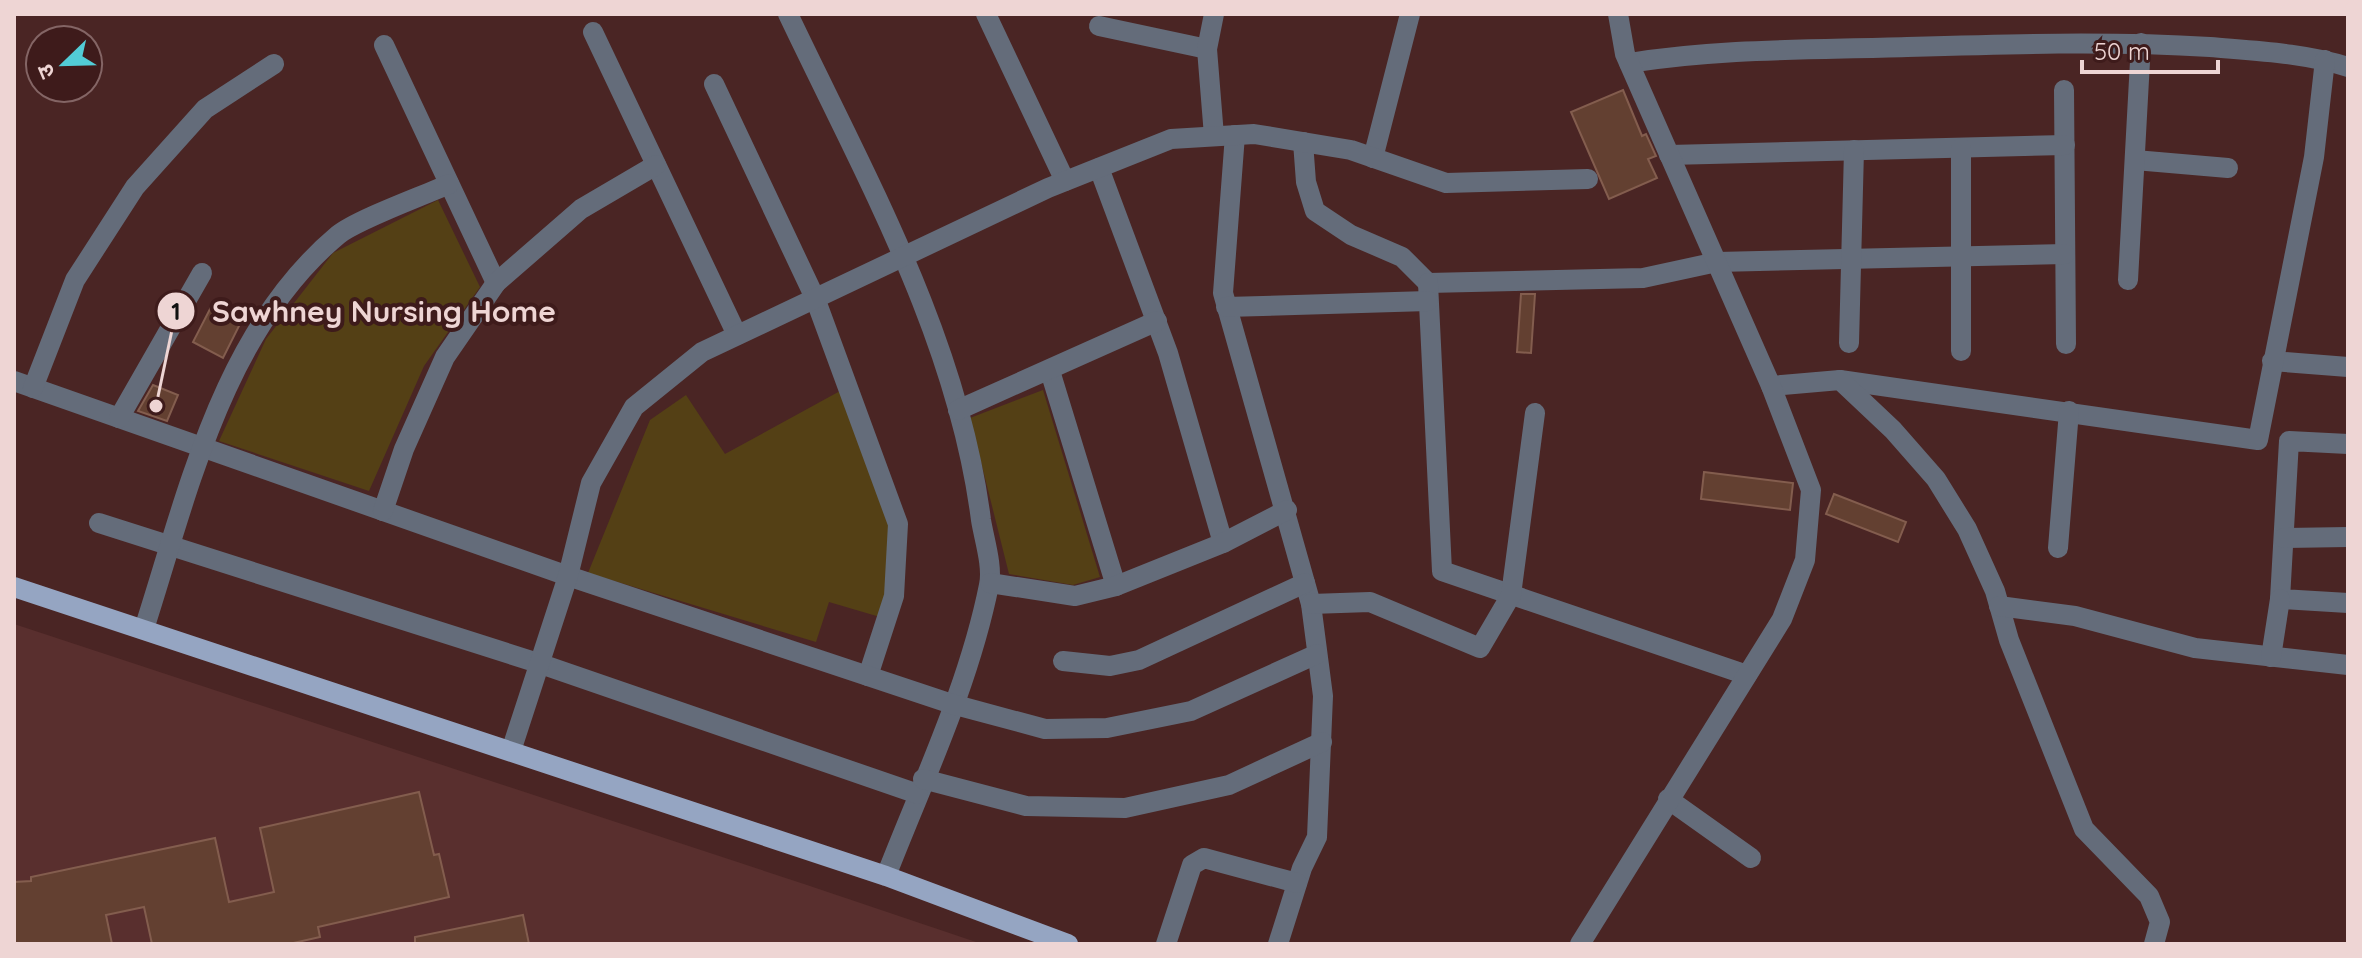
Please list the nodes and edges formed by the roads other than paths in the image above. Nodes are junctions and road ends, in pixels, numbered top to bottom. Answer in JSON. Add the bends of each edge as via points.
{"nodes":[{"id":1,"x":788,"y":14,"type":"edge"},
{"id":2,"x":986,"y":14,"type":"edge"},
{"id":3,"x":1214,"y":14,"type":"edge"},
{"id":4,"x":1410,"y":14,"type":"edge"},
{"id":5,"x":1618,"y":14,"type":"edge"},
{"id":6,"x":1099,"y":26,"type":"dead end"},
{"id":7,"x":593,"y":32,"type":"dead end"},
{"id":8,"x":2141,"y":43,"type":"junction"},
{"id":9,"x":384,"y":45,"type":"dead end"},
{"id":10,"x":1207,"y":49,"type":"junction"},
{"id":11,"x":2325,"y":60,"type":"junction"},
{"id":12,"x":1629,"y":63,"type":"junction"},
{"id":13,"x":274,"y":64,"type":"dead end"},
{"id":14,"x":2348,"y":67,"type":"edge"},
{"id":15,"x":714,"y":84,"type":"dead end"},
{"id":16,"x":2064,"y":90,"type":"dead end"},
{"id":17,"x":1235,"y":135,"type":"junction"},
{"id":18,"x":1214,"y":136,"type":"junction"},
{"id":19,"x":1303,"y":142,"type":"junction"},
{"id":20,"x":2065,"y":145,"type":"junction"},
{"id":21,"x":1961,"y":148,"type":"junction"},
{"id":22,"x":1854,"y":150,"type":"junction"},
{"id":23,"x":1669,"y":155,"type":"junction"},
{"id":24,"x":1373,"y":158,"type":"junction"},
{"id":25,"x":2135,"y":160,"type":"junction"},
{"id":26,"x":656,"y":165,"type":"junction"},
{"id":27,"x":1099,"y":168,"type":"junction"},
{"id":28,"x":2228,"y":168,"type":"dead end"},
{"id":29,"x":1588,"y":179,"type":"dead end"},
{"id":30,"x":1065,"y":181,"type":"junction"},
{"id":31,"x":449,"y":184,"type":"junction"},
{"id":32,"x":2065,"y":254,"type":"junction"},
{"id":33,"x":904,"y":256,"type":"junction"},
{"id":34,"x":1961,"y":256,"type":"junction"},
{"id":35,"x":1851,"y":259,"type":"junction"},
{"id":36,"x":1717,"y":262,"type":"junction"},
{"id":37,"x":202,"y":273,"type":"dead end"},
{"id":38,"x":2128,"y":280,"type":"dead end"},
{"id":39,"x":496,"y":283,"type":"junction"},
{"id":40,"x":1428,"y":292,"type":"junction"},
{"id":41,"x":815,"y":298,"type":"junction"},
{"id":42,"x":1226,"y":307,"type":"junction"},
{"id":43,"x":1157,"y":321,"type":"junction"},
{"id":44,"x":737,"y":335,"type":"junction"},
{"id":45,"x":1849,"y":343,"type":"dead end"},
{"id":46,"x":2066,"y":344,"type":"dead end"},
{"id":47,"x":1961,"y":351,"type":"dead end"},
{"id":48,"x":2272,"y":361,"type":"junction"},
{"id":49,"x":2348,"y":367,"type":"edge"},
{"id":50,"x":1050,"y":371,"type":"junction"},
{"id":51,"x":1840,"y":380,"type":"junction"},
{"id":52,"x":23,"y":384,"type":"edge"},
{"id":53,"x":1771,"y":386,"type":"junction"},
{"id":54,"x":958,"y":410,"type":"junction"},
{"id":55,"x":2069,"y":411,"type":"junction"},
{"id":56,"x":1535,"y":413,"type":"dead end"},
{"id":57,"x":119,"y":418,"type":"junction"},
{"id":58,"x":2348,"y":444,"type":"edge"},
{"id":59,"x":202,"y":447,"type":"junction"},
{"id":60,"x":1287,"y":510,"type":"junction"},
{"id":61,"x":383,"y":511,"type":"junction"},
{"id":62,"x":99,"y":523,"type":"dead end"},
{"id":63,"x":2348,"y":537,"type":"edge"},
{"id":64,"x":2284,"y":538,"type":"junction"},
{"id":65,"x":1223,"y":543,"type":"junction"},
{"id":66,"x":170,"y":547,"type":"junction"},
{"id":67,"x":2058,"y":548,"type":"dead end"},
{"id":68,"x":568,"y":576,"type":"junction"},
{"id":69,"x":990,"y":583,"type":"junction"},
{"id":70,"x":1305,"y":583,"type":"junction"},
{"id":71,"x":1116,"y":586,"type":"junction"},
{"id":72,"x":14,"y":587,"type":"edge"},
{"id":73,"x":1511,"y":595,"type":"junction"},
{"id":74,"x":2280,"y":599,"type":"junction"},
{"id":75,"x":2348,"y":603,"type":"edge"},
{"id":76,"x":1311,"y":604,"type":"junction"},
{"id":77,"x":1999,"y":606,"type":"junction"},
{"id":78,"x":144,"y":629,"type":"junction"},
{"id":79,"x":1317,"y":654,"type":"junction"},
{"id":80,"x":2271,"y":657,"type":"junction"},
{"id":81,"x":1063,"y":661,"type":"dead end"},
{"id":82,"x":538,"y":663,"type":"junction"},
{"id":83,"x":2348,"y":665,"type":"edge"},
{"id":84,"x":1747,"y":675,"type":"junction"},
{"id":85,"x":868,"y":676,"type":"junction"},
{"id":86,"x":952,"y":704,"type":"junction"},
{"id":87,"x":1322,"y":742,"type":"junction"},
{"id":88,"x":511,"y":751,"type":"junction"},
{"id":89,"x":920,"y":786,"type":"junction"},
{"id":90,"x":1668,"y":799,"type":"junction"},
{"id":91,"x":1751,"y":858,"type":"dead end"},
{"id":92,"x":886,"y":876,"type":"junction"},
{"id":93,"x":1297,"y":883,"type":"junction"},
{"id":94,"x":1015,"y":934,"type":"edge"},
{"id":95,"x":1068,"y":944,"type":"edge"},
{"id":96,"x":1166,"y":944,"type":"edge"},
{"id":97,"x":1278,"y":944,"type":"edge"},
{"id":98,"x":1580,"y":944,"type":"edge"},
{"id":99,"x":2154,"y":944,"type":"edge"}],
"edges":[{"from":1,"to":33,"type":"street"},
{"from":2,"to":30,"type":"street"},
{"from":3,"to":10,"type":"street"},
{"from":4,"to":24,"type":"street"},
{"from":5,"to":12,"type":"street"},
{"from":6,"to":10,"type":"street"},
{"from":7,"to":26,"type":"street"},
{"from":8,"to":11,"type":"street"},
{"from":8,"to":12,"type":"street","via":[[1796,49]]},
{"from":8,"to":25,"type":"street"},
{"from":9,"to":31,"type":"street"},
{"from":10,"to":18,"type":"street"},
{"from":11,"to":14,"type":"street"},
{"from":11,"to":48,"type":"street","via":[[2294,272]]},
{"from":12,"to":23,"type":"street"},
{"from":13,"to":52,"type":"street","via":[[205,109],[135,187],[75,280]]},
{"from":15,"to":41,"type":"street"},
{"from":16,"to":20,"type":"street"},
{"from":17,"to":18,"type":"street"},
{"from":17,"to":19,"type":"street"},
{"from":17,"to":42,"type":"street"},
{"from":18,"to":27,"type":"street","via":[[1171,139]]},
{"from":19,"to":24,"type":"street"},
{"from":19,"to":40,"type":"street","via":[[1315,211],[1351,235],[1402,257]]},
{"from":20,"to":21,"type":"street"},
{"from":20,"to":32,"type":"street"},
{"from":21,"to":22,"type":"street"},
{"from":21,"to":34,"type":"street"},
{"from":22,"to":23,"type":"street"},
{"from":22,"to":35,"type":"street"},
{"from":23,"to":36,"type":"street"},
{"from":24,"to":29,"type":"street","via":[[1446,183]]},
{"from":25,"to":28,"type":"street"},
{"from":25,"to":38,"type":"street"},
{"from":26,"to":39,"type":"street","via":[[581,209]]},
{"from":26,"to":44,"type":"street"},
{"from":27,"to":30,"type":"street"},
{"from":27,"to":43,"type":"street"},
{"from":30,"to":33,"type":"street"},
{"from":31,"to":39,"type":"street"},
{"from":31,"to":59,"type":"street","via":[[340,233],[303,271],[249,342]]},
{"from":32,"to":34,"type":"street"},
{"from":32,"to":46,"type":"street"},
{"from":33,"to":41,"type":"street"},
{"from":33,"to":54,"type":"street"},
{"from":34,"to":35,"type":"street"},
{"from":34,"to":47,"type":"street"},
{"from":35,"to":36,"type":"street"},
{"from":35,"to":45,"type":"street"},
{"from":36,"to":40,"type":"street","via":[[1643,278]]},
{"from":36,"to":53,"type":"street"},
{"from":37,"to":57,"type":"street"},
{"from":39,"to":61,"type":"street","via":[[445,357]]},
{"from":40,"to":42,"type":"street"},
{"from":40,"to":73,"type":"street","via":[[1442,571]]},
{"from":41,"to":44,"type":"street"},
{"from":41,"to":85,"type":"street","via":[[898,524],[894,596]]},
{"from":42,"to":60,"type":"street"},
{"from":43,"to":50,"type":"street"},
{"from":43,"to":65,"type":"street"},
{"from":44,"to":68,"type":"street","via":[[702,352],[634,407],[591,483]]},
{"from":48,"to":49,"type":"street"},
{"from":48,"to":55,"type":"street","via":[[2258,440]]},
{"from":50,"to":54,"type":"street"},
{"from":50,"to":71,"type":"street"},
{"from":51,"to":53,"type":"street"},
{"from":51,"to":55,"type":"street"},
{"from":51,"to":77,"type":"street","via":[[1936,479],[1967,529]]},
{"from":52,"to":57,"type":"street"},
{"from":53,"to":84,"type":"street","via":[[1811,490],[1805,560],[1782,619]]},
{"from":54,"to":69,"type":"street","via":[[976,478]]},
{"from":55,"to":67,"type":"street"},
{"from":56,"to":73,"type":"street"},
{"from":57,"to":59,"type":"street"},
{"from":58,"to":64,"type":"street","via":[[2289,441]]},
{"from":59,"to":61,"type":"street"},
{"from":59,"to":66,"type":"street"},
{"from":60,"to":65,"type":"street"},
{"from":60,"to":70,"type":"street"},
{"from":61,"to":68,"type":"street"},
{"from":62,"to":66,"type":"street"},
{"from":63,"to":64,"type":"street"},
{"from":64,"to":74,"type":"street"},
{"from":65,"to":71,"type":"street"},
{"from":66,"to":78,"type":"street"},
{"from":66,"to":82,"type":"street"},
{"from":68,"to":82,"type":"street"},
{"from":68,"to":85,"type":"street"},
{"from":69,"to":71,"type":"street","via":[[1075,596]]},
{"from":69,"to":86,"type":"street"},
{"from":70,"to":76,"type":"street"},
{"from":70,"to":81,"type":"street","via":[[1139,660],[1110,666]]},
{"from":72,"to":78,"type":"main road"},
{"from":73,"to":76,"type":"street","via":[[1480,648],[1370,602]]},
{"from":73,"to":84,"type":"street"},
{"from":74,"to":75,"type":"street"},
{"from":74,"to":80,"type":"street"},
{"from":76,"to":79,"type":"street"},
{"from":77,"to":80,"type":"street","via":[[2075,616],[2195,648]]},
{"from":77,"to":99,"type":"street","via":[[2084,829],[2149,896],[2160,922]]},
{"from":78,"to":88,"type":"main road"},
{"from":79,"to":86,"type":"street","via":[[1191,711],[1107,728],[1045,729]]},
{"from":79,"to":87,"type":"street"},
{"from":80,"to":83,"type":"street"},
{"from":82,"to":88,"type":"street"},
{"from":82,"to":89,"type":"street"},
{"from":84,"to":90,"type":"street"},
{"from":85,"to":86,"type":"street"},
{"from":86,"to":89,"type":"street"},
{"from":87,"to":89,"type":"street","via":[[1229,785],[1125,808],[1026,806]]},
{"from":87,"to":93,"type":"street","via":[[1317,837]]},
{"from":88,"to":92,"type":"main road"},
{"from":89,"to":92,"type":"street"},
{"from":90,"to":91,"type":"street"},
{"from":90,"to":98,"type":"street"},
{"from":92,"to":94,"type":"main road"},
{"from":93,"to":96,"type":"street","via":[[1204,858],[1192,865]]},
{"from":93,"to":97,"type":"street"},
{"from":94,"to":95,"type":"main road"}]}
